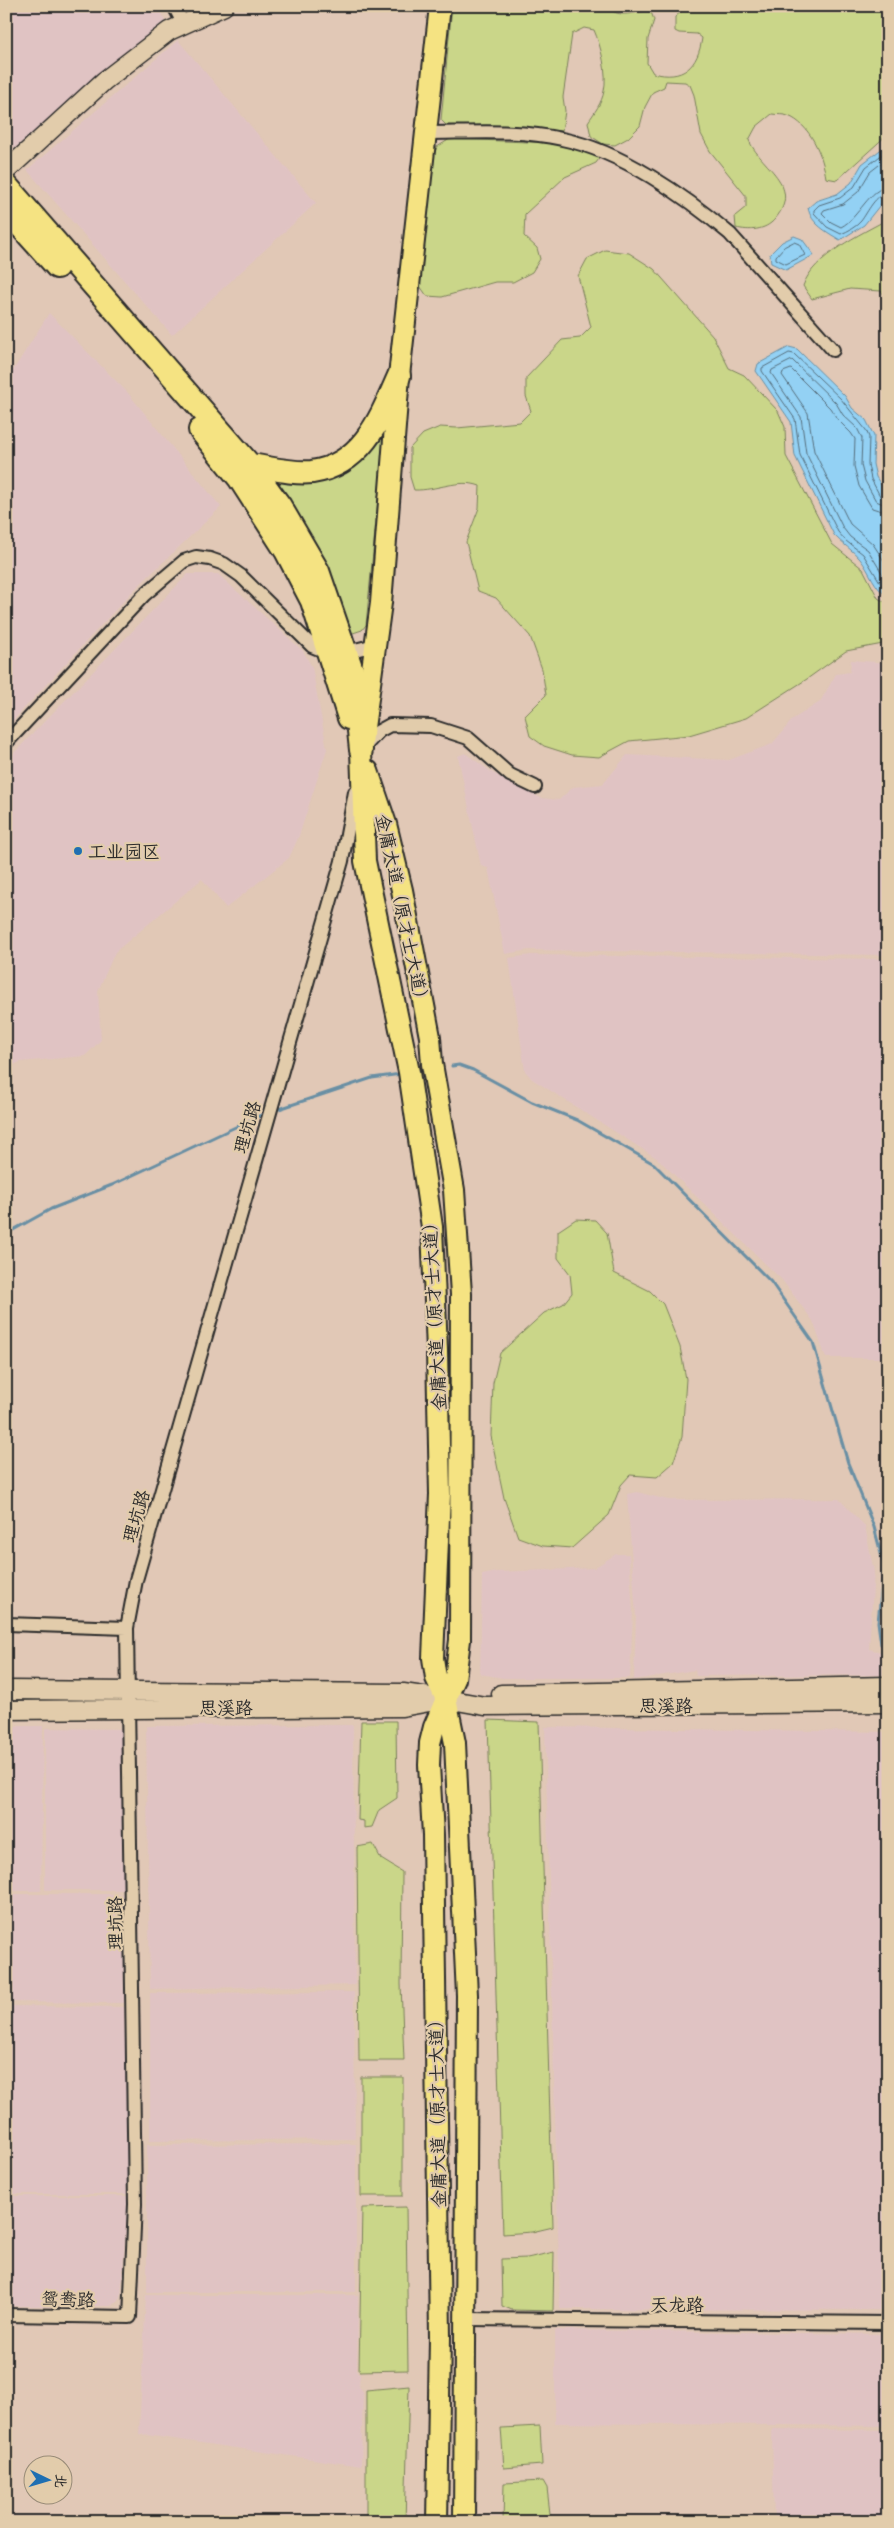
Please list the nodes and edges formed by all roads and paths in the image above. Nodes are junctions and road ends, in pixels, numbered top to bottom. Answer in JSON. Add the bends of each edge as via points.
{"nodes":[{"id":1,"x":174,"y":6,"type":"edge"},
{"id":2,"x":224,"y":6,"type":"edge"},
{"id":3,"x":440,"y":6,"type":"edge"},
{"id":4,"x":182,"y":24,"type":"junction"},
{"id":5,"x":424,"y":133,"type":"junction"},
{"id":6,"x":6,"y":172,"type":"edge"},
{"id":7,"x":6,"y":185,"type":"edge"},
{"id":8,"x":6,"y":210,"type":"edge"},
{"id":9,"x":833,"y":350,"type":"dead end"},
{"id":10,"x":399,"y":376,"type":"junction"},
{"id":11,"x":250,"y":465,"type":"junction"},
{"id":12,"x":375,"y":645,"type":"junction"},
{"id":13,"x":337,"y":653,"type":"junction"},
{"id":14,"x":6,"y":743,"type":"edge"},
{"id":15,"x":361,"y":750,"type":"junction"},
{"id":16,"x":535,"y":787,"type":"dead end"},
{"id":17,"x":432,"y":1064,"type":"junction"},
{"id":18,"x":409,"y":1068,"type":"junction"},
{"id":19,"x":6,"y":1624,"type":"edge"},
{"id":20,"x":127,"y":1628,"type":"junction"},
{"id":21,"x":888,"y":1686,"type":"edge"},
{"id":22,"x":6,"y":1690,"type":"edge"},
{"id":23,"x":129,"y":1699,"type":"junction"},
{"id":24,"x":446,"y":1699,"type":"junction"},
{"id":25,"x":888,"y":1703,"type":"edge"},
{"id":26,"x":6,"y":1710,"type":"edge"},
{"id":27,"x":6,"y":2315,"type":"edge"},
{"id":28,"x":130,"y":2317,"type":"joint"},
{"id":29,"x":466,"y":2319,"type":"junction"},
{"id":30,"x":888,"y":2323,"type":"edge"},
{"id":31,"x":437,"y":2522,"type":"edge"},
{"id":32,"x":464,"y":2522,"type":"edge"}],
"edges":[{"from":1,"to":4,"type":"street"},
{"from":2,"to":4,"type":"street"},
{"from":3,"to":5,"type":"main road"},
{"from":4,"to":6,"type":"street","via":[[104,81]]},
{"from":5,"to":9,"type":"street","via":[[497,133],[562,138],[627,162],[730,234]]},
{"from":5,"to":10,"type":"main road"},
{"from":7,"to":11,"type":"highway"},
{"from":8,"to":13,"type":"highway","via":[[165,388],[239,478],[286,551]]},
{"from":10,"to":11,"type":"highway","via":[[376,427],[355,453],[312,472]]},
{"from":10,"to":12,"type":"main road"},
{"from":11,"to":13,"type":"highway","via":[[280,506],[318,571]]},
{"from":12,"to":13,"type":"street"},
{"from":12,"to":15,"type":"main road"},
{"from":13,"to":14,"type":"street","via":[[312,646],[241,576],[224,564],[196,557],[184,561],[144,595]]},
{"from":13,"to":15,"type":"highway"},
{"from":15,"to":16,"type":"street","via":[[379,731],[390,725],[431,726],[468,738],[510,775]]},
{"from":15,"to":17,"type":"main road","name":"金庸大道（原才士大道）","via":[[386,824],[402,890],[430,1037]]},
{"from":15,"to":18,"type":"main road","name":"金庸大道（原才士大道）","via":[[365,861]]},
{"from":15,"to":20,"type":"street","name":"理坑路","via":[[342,861],[136,1580]]},
{"from":17,"to":18,"type":"main road"},
{"from":17,"to":24,"type":"main road","name":"金庸大道（原才士大道）","via":[[454,1190],[461,1294],[460,1640],[455,1679]]},
{"from":18,"to":24,"type":"main road","name":"金庸大道（原才士大道）","via":[[432,1227],[440,1494],[433,1658],[436,1678]]},
{"from":19,"to":20,"type":"street"},
{"from":20,"to":23,"type":"street","name":"理坑路"},
{"from":21,"to":24,"type":"street","name":"思溪路","via":[[486,1694]]},
{"from":22,"to":23,"type":"street","name":"思溪路"},
{"from":23,"to":24,"type":"street","name":"思溪路","via":[[403,1693]]},
{"from":23,"to":26,"type":"street","name":"思溪路"},
{"from":23,"to":28,"type":"street","name":"理坑路","via":[[135,2204]]},
{"from":24,"to":25,"type":"street","name":"思溪路","via":[[485,1706]]},
{"from":24,"to":29,"type":"main road","name":"金庸大道（原才士大道）","via":[[455,1743],[467,1995]]},
{"from":24,"to":31,"type":"main road","name":"金庸大道（原才士大道）","via":[[434,1727],[429,1766],[433,1835],[440,2338]]},
{"from":27,"to":28,"type":"street","name":"鸳鸯路"},
{"from":29,"to":30,"type":"street","name":"天龙路"},
{"from":29,"to":32,"type":"main road","name":"金庸大道（原才士大道）"}]}
